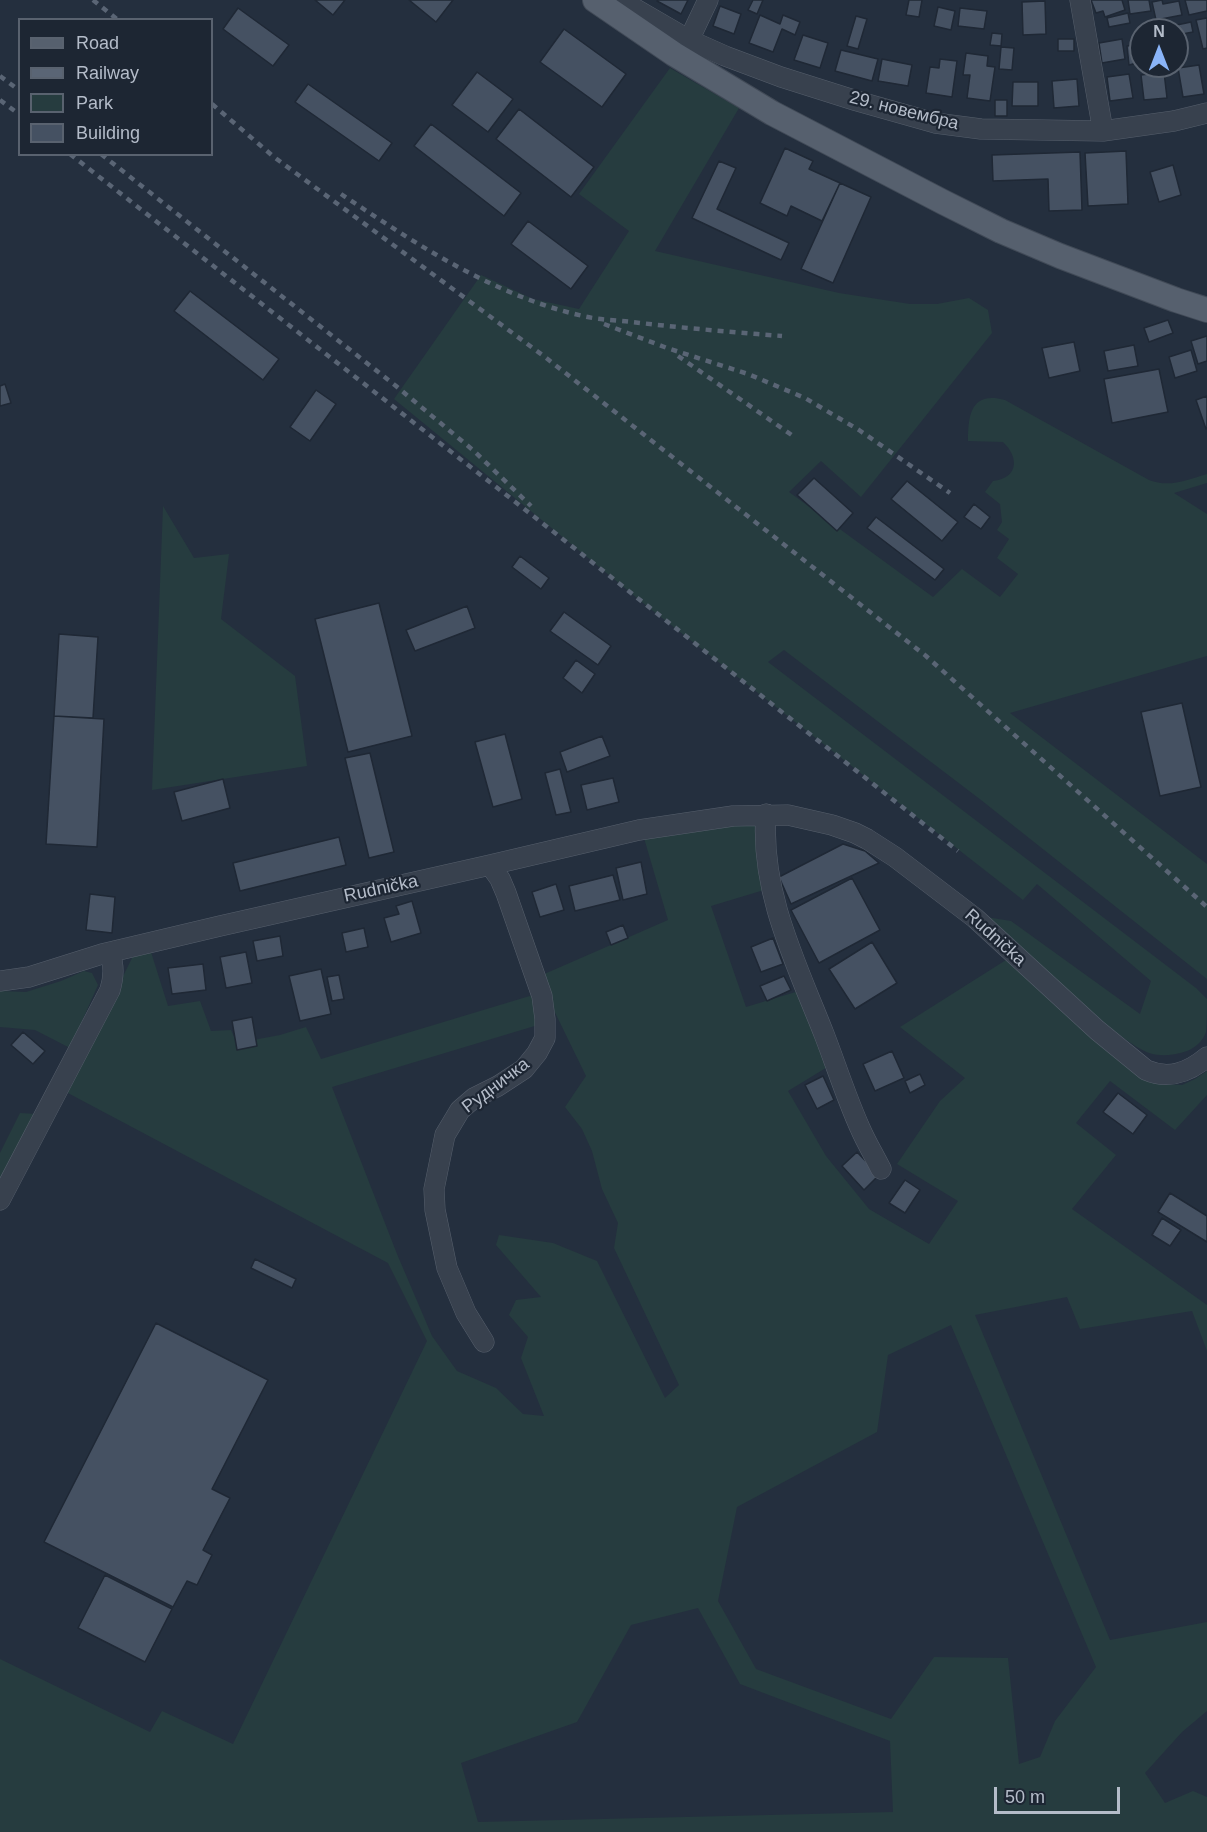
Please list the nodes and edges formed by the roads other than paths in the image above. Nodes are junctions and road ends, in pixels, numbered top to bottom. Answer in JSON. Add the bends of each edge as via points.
{"nodes":[{"id":1,"x":595,"y":0,"type":"edge"},
{"id":2,"x":620,"y":0,"type":"edge"},
{"id":3,"x":708,"y":0,"type":"edge"},
{"id":4,"x":1080,"y":0,"type":"edge"},
{"id":5,"x":682,"y":47,"type":"junction"},
{"id":6,"x":1207,"y":113,"type":"edge"},
{"id":7,"x":1103,"y":130,"type":"junction"},
{"id":8,"x":1207,"y":310,"type":"edge"},
{"id":9,"x":766,"y":814,"type":"junction"},
{"id":10,"x":490,"y":865,"type":"junction"},
{"id":11,"x":110,"y":952,"type":"junction"},
{"id":12,"x":0,"y":981,"type":"edge"},
{"id":13,"x":1207,"y":1057,"type":"edge"},
{"id":14,"x":881,"y":1169,"type":"dead end"},
{"id":15,"x":0,"y":1200,"type":"edge"},
{"id":16,"x":484,"y":1342,"type":"dead end"}],
"edges":[{"from":1,"to":5,"type":"main road"},
{"from":2,"to":5,"type":"street","name":"29. новембра"},
{"from":3,"to":5,"type":"street"},
{"from":4,"to":7,"type":"street"},
{"from":5,"to":7,"type":"street","name":"29. новембра","via":[[725,56],[935,123],[981,129]]},
{"from":5,"to":8,"type":"main road","via":[[772,113],[1001,231]]},
{"from":6,"to":7,"type":"street","name":"29. новембра"},
{"from":9,"to":10,"type":"street","name":"Rudnička","via":[[639,830]]},
{"from":9,"to":13,"type":"street","name":"Rudnička","via":[[797,816],[832,825],[867,839],[895,857],[975,918],[1146,1070],[1170,1075],[1190,1069]]},
{"from":9,"to":14,"type":"street","via":[[767,868],[783,932],[860,1128]]},
{"from":10,"to":11,"type":"street","name":"Rudnička"},
{"from":10,"to":16,"type":"street","name":"Рудничка","via":[[506,893],[542,996],[545,1038],[524,1069],[474,1098],[460,1110],[445,1135],[434,1190],[435,1210],[447,1268],[466,1313]]},
{"from":11,"to":12,"type":"street","name":"Rudnička","via":[[29,977]]},
{"from":11,"to":15,"type":"street","via":[[114,977],[110,990]]}]}
